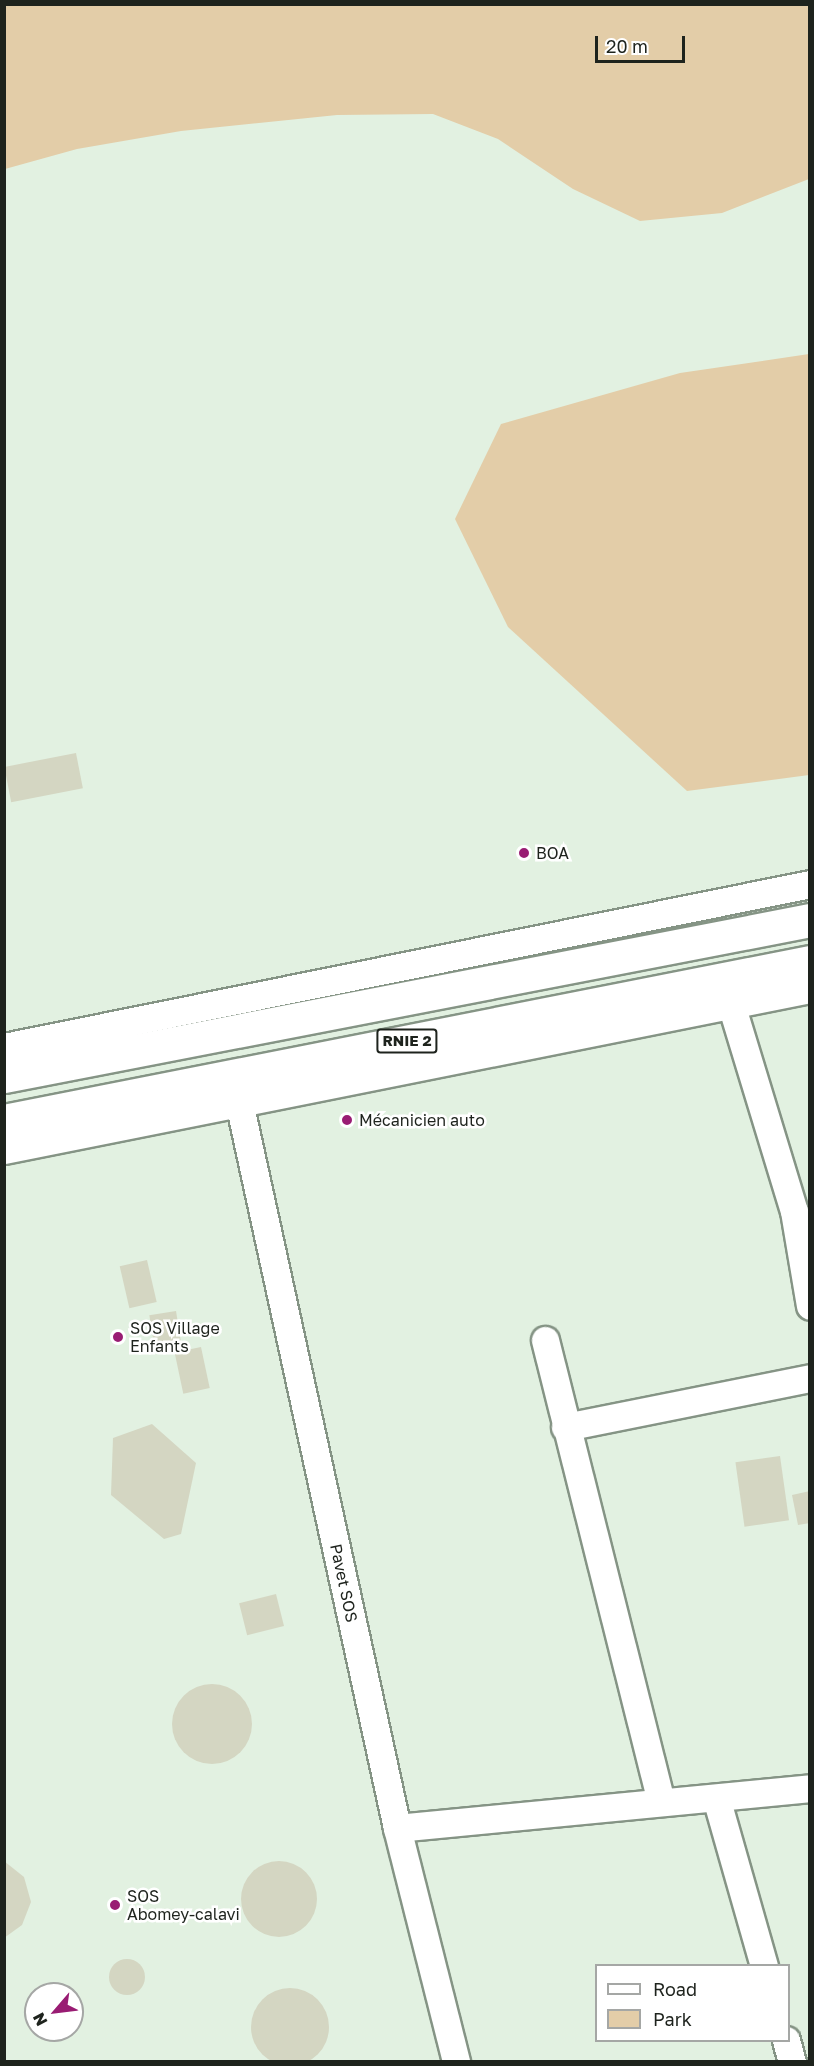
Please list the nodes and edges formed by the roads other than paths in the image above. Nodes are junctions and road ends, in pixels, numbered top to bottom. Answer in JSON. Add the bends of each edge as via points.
{"nodes":[{"id":1,"x":810,"y":884,"type":"edge"},
{"id":2,"x":810,"y":920,"type":"edge"},
{"id":3,"x":810,"y":962,"type":"edge"},
{"id":4,"x":810,"y":989,"type":"edge"},
{"id":5,"x":731,"y":1004,"type":"junction"},
{"id":6,"x":4,"y":1047,"type":"edge"},
{"id":7,"x":4,"y":1076,"type":"edge"},
{"id":8,"x":239,"y":1102,"type":"junction"},
{"id":9,"x":4,"y":1121,"type":"edge"},
{"id":10,"x":4,"y":1150,"type":"edge"},
{"id":11,"x":810,"y":1306,"type":"edge"},
{"id":12,"x":545,"y":1340,"type":"dead end"},
{"id":13,"x":810,"y":1378,"type":"edge"},
{"id":14,"x":565,"y":1427,"type":"junction"},
{"id":15,"x":810,"y":1788,"type":"edge"},
{"id":16,"x":717,"y":1801,"type":"junction"},
{"id":17,"x":661,"y":1802,"type":"junction"},
{"id":18,"x":397,"y":1828,"type":"junction"},
{"id":19,"x":764,"y":1964,"type":"edge"},
{"id":20,"x":787,"y":2042,"type":"edge"},
{"id":21,"x":456,"y":2061,"type":"edge"},
{"id":22,"x":792,"y":2061,"type":"edge"}],
"edges":[{"from":1,"to":6,"type":"street"},
{"from":2,"to":7,"type":"highway"},
{"from":3,"to":9,"type":"highway","name":"RNIE 2","number":"RNIE 2"},
{"from":4,"to":5,"type":"street"},
{"from":5,"to":8,"type":"street"},
{"from":5,"to":11,"type":"street","via":[[794,1211]]},
{"from":8,"to":10,"type":"street"},
{"from":8,"to":18,"type":"street","name":"Pavet SOS"},
{"from":12,"to":14,"type":"street"},
{"from":13,"to":14,"type":"street"},
{"from":14,"to":17,"type":"street"},
{"from":15,"to":16,"type":"street"},
{"from":16,"to":17,"type":"street"},
{"from":16,"to":19,"type":"street"},
{"from":17,"to":18,"type":"street"},
{"from":18,"to":21,"type":"street","name":"Pavet SOS"},
{"from":20,"to":22,"type":"street"}]}
